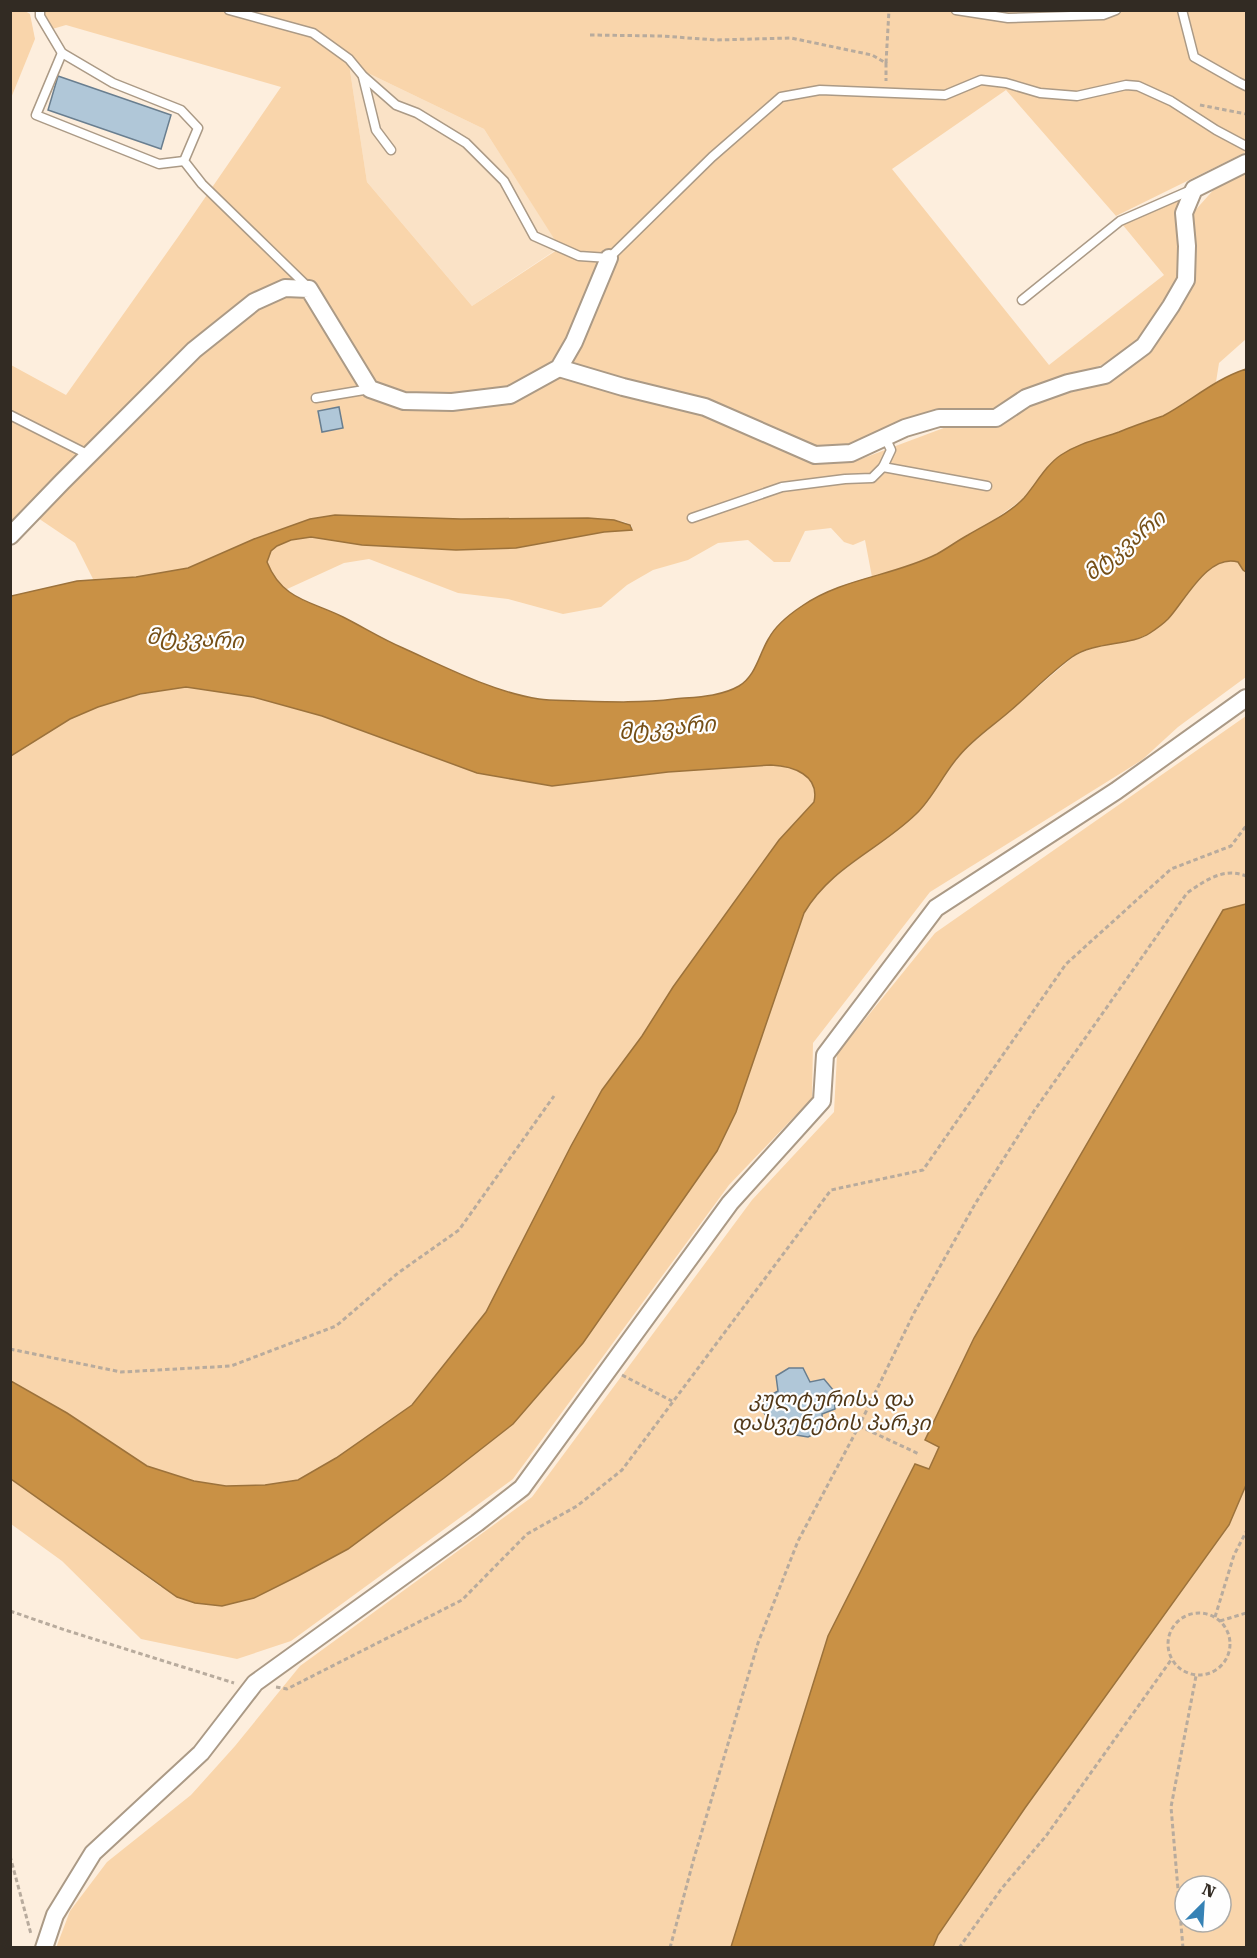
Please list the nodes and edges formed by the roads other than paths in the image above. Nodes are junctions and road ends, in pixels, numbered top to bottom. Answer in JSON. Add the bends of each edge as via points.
{"nodes":[{"id":1,"x":40,"y":10,"type":"edge"},
{"id":2,"x":229,"y":10,"type":"edge"},
{"id":3,"x":956,"y":10,"type":"edge"},
{"id":4,"x":1116,"y":10,"type":"edge"},
{"id":5,"x":1183,"y":11,"type":"edge"},
{"id":6,"x":62,"y":53,"type":"junction"},
{"id":7,"x":363,"y":76,"type":"junction"},
{"id":8,"x":1246,"y":86,"type":"edge"},
{"id":9,"x":1246,"y":146,"type":"edge"},
{"id":10,"x":391,"y":150,"type":"dead end"},
{"id":11,"x":184,"y":161,"type":"junction"},
{"id":12,"x":1246,"y":163,"type":"edge"},
{"id":13,"x":1194,"y":189,"type":"junction"},
{"id":14,"x":609,"y":258,"type":"junction"},
{"id":15,"x":309,"y":289,"type":"junction"},
{"id":16,"x":1022,"y":300,"type":"dead end"},
{"id":17,"x":559,"y":368,"type":"junction"},
{"id":18,"x":370,"y":389,"type":"junction"},
{"id":19,"x":316,"y":398,"type":"dead end"},
{"id":20,"x":10,"y":415,"type":"edge"},
{"id":21,"x":885,"y":438,"type":"junction"},
{"id":22,"x":89,"y":455,"type":"junction"},
{"id":23,"x":884,"y":467,"type":"junction"},
{"id":24,"x":987,"y":486,"type":"dead end"},
{"id":25,"x":692,"y":518,"type":"dead end"},
{"id":26,"x":10,"y":536,"type":"edge"},
{"id":27,"x":1246,"y":699,"type":"edge"},
{"id":28,"x":38,"y":1942,"type":"edge"}],
"edges":[{"from":1,"to":6,"type":"lane"},
{"from":2,"to":7,"type":"lane","via":[[313,33],[349,58]]},
{"from":3,"to":4,"type":"lane","via":[[1008,18],[1103,15]]},
{"from":5,"to":8,"type":"lane","via":[[1194,57]]},
{"from":6,"to":11,"type":"lane","via":[[113,83],[181,110],[198,128]]},
{"from":6,"to":11,"type":"lane","via":[[36,115],[159,164]]},
{"from":7,"to":10,"type":"lane","via":[[376,130]]},
{"from":7,"to":14,"type":"lane","via":[[396,105],[466,143],[504,182],[534,236],[579,255]]},
{"from":9,"to":14,"type":"lane","via":[[1138,86],[1077,96],[1040,93],[1006,82],[981,80],[945,95],[820,90],[781,97],[712,157]]},
{"from":11,"to":15,"type":"lane","via":[[202,184]]},
{"from":12,"to":13,"type":"street"},
{"from":13,"to":16,"type":"lane","via":[[1120,221]]},
{"from":13,"to":21,"type":"street","via":[[1184,213],[1186,280],[1144,346],[1105,375],[1026,398],[996,418],[939,418]]},
{"from":14,"to":17,"type":"street"},
{"from":15,"to":18,"type":"street"},
{"from":15,"to":22,"type":"street","via":[[285,288],[254,302],[194,350]]},
{"from":17,"to":18,"type":"street","via":[[510,395],[452,402],[404,401]]},
{"from":17,"to":21,"type":"street","via":[[705,407],[814,455],[851,453]]},
{"from":18,"to":19,"type":"lane"},
{"from":20,"to":22,"type":"lane"},
{"from":21,"to":23,"type":"lane","via":[[891,450]]},
{"from":22,"to":26,"type":"street"},
{"from":23,"to":24,"type":"lane"},
{"from":23,"to":25,"type":"lane","via":[[872,478],[782,487]]},
{"from":27,"to":28,"type":"street","via":[[1116,791],[936,908],[825,1055],[822,1101],[730,1203],[522,1488],[255,1683],[201,1753],[93,1853]]}]}
